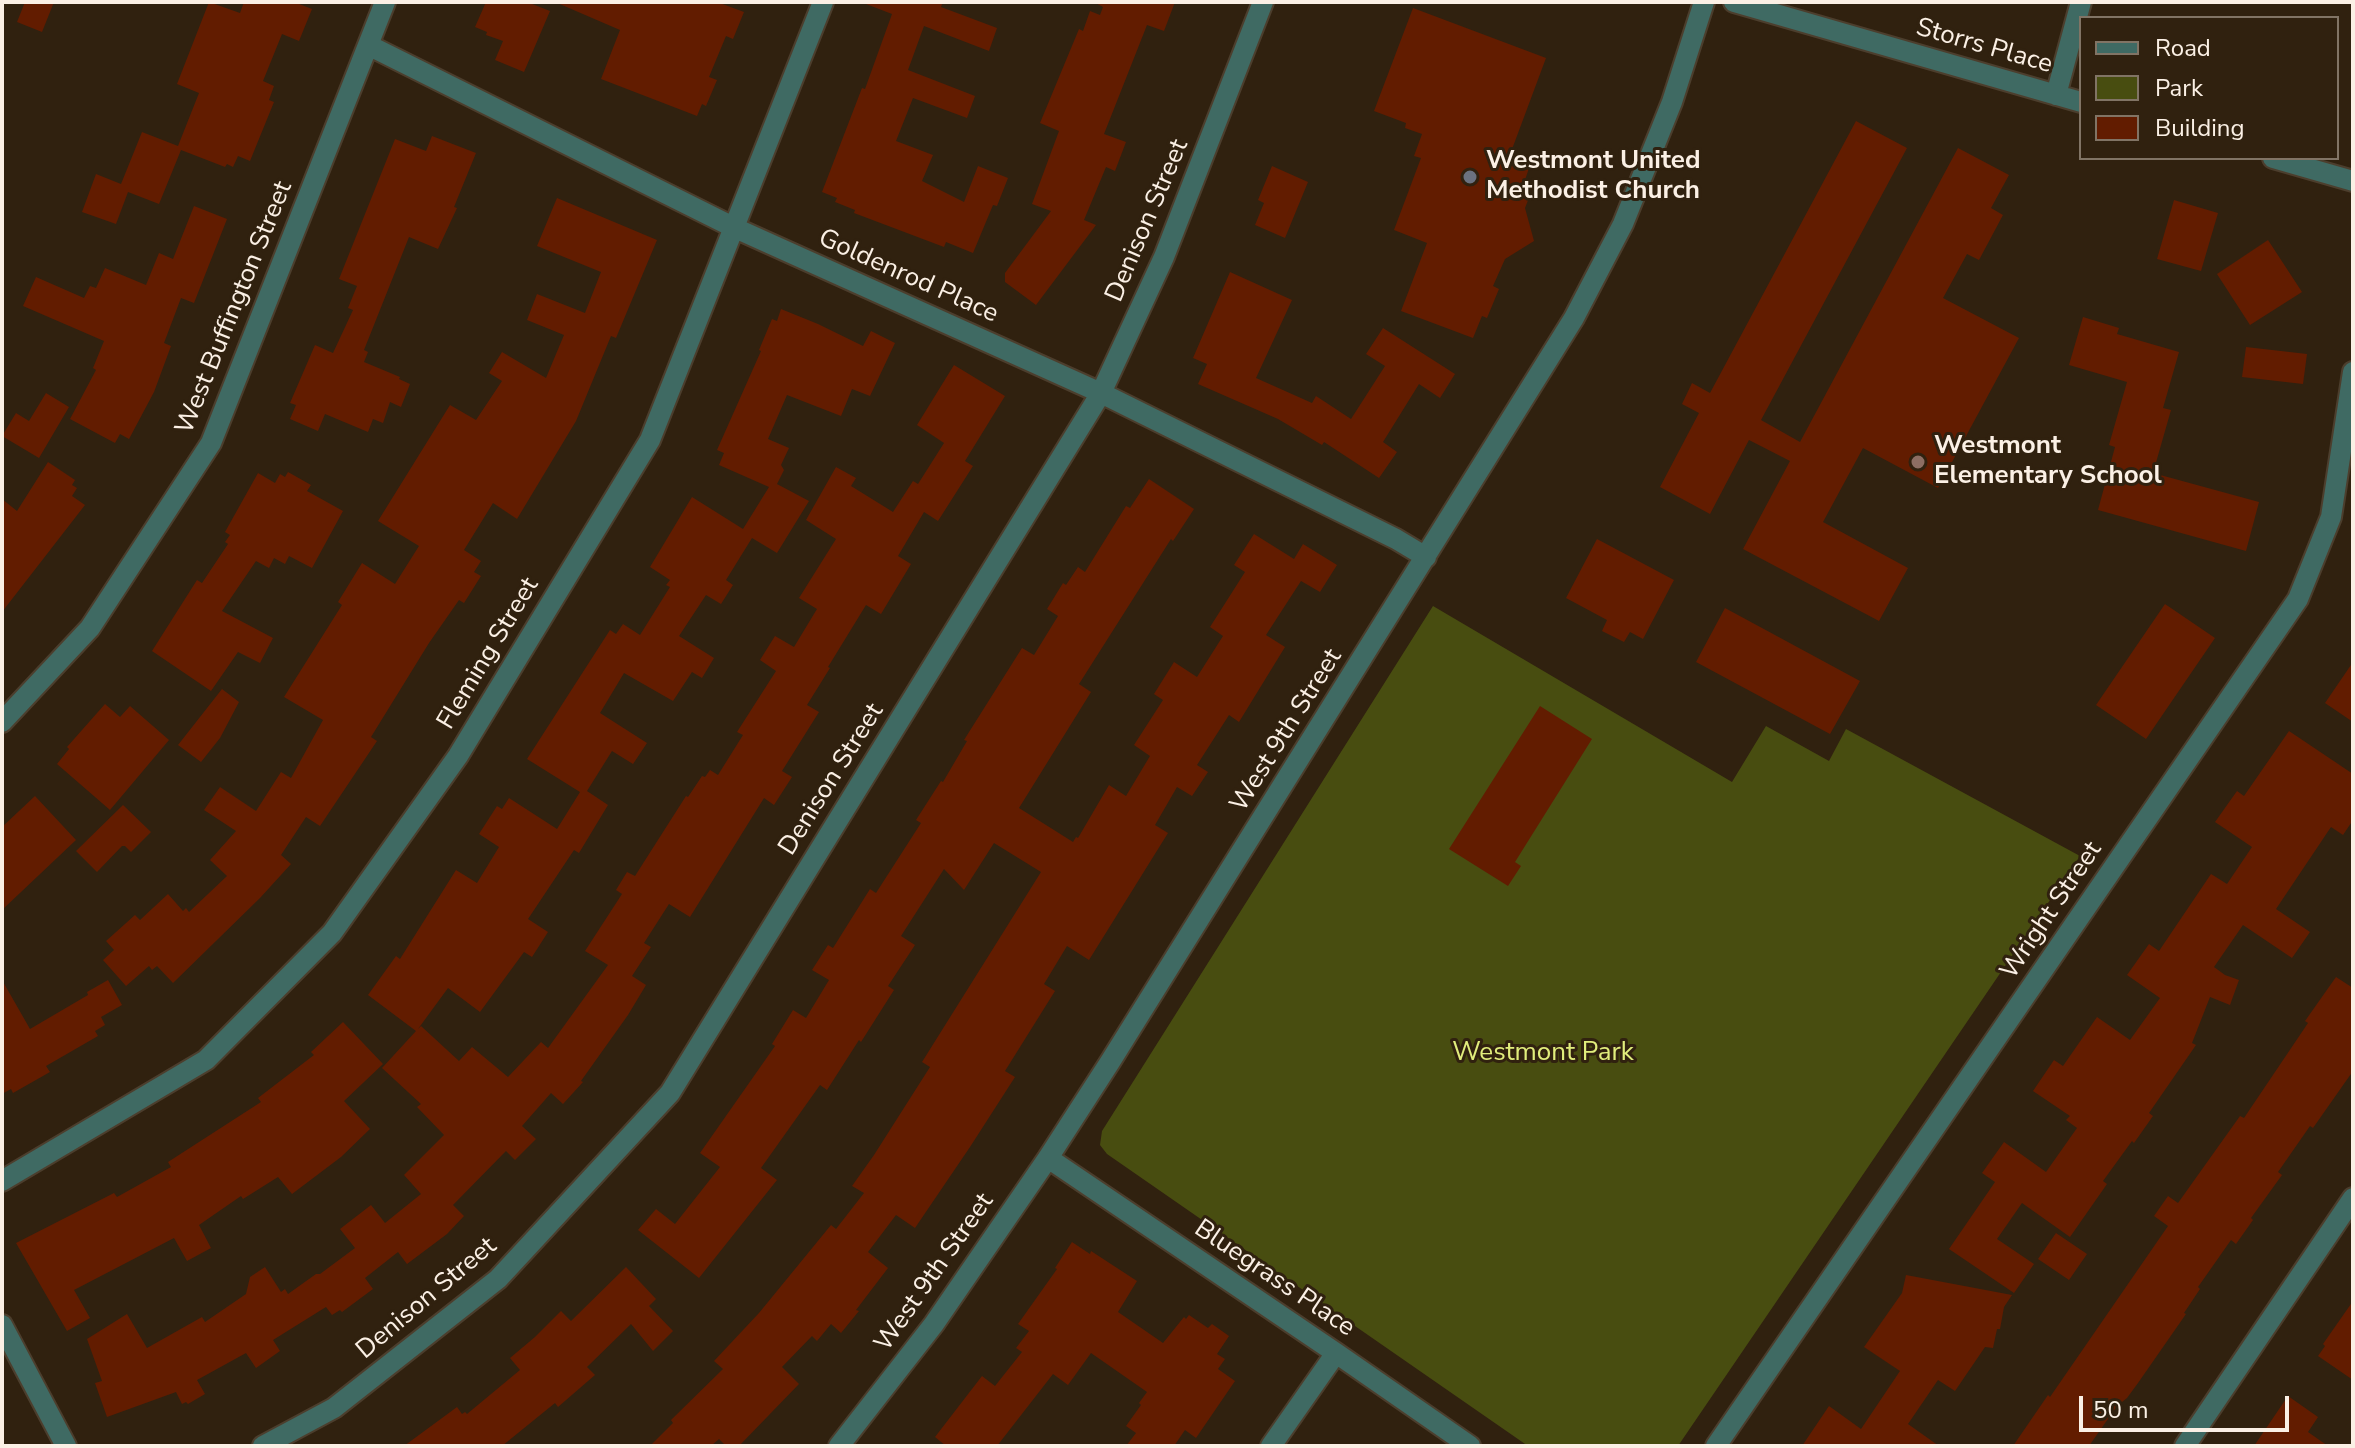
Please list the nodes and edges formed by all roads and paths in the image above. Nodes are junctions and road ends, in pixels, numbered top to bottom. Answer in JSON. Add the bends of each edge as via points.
{"nodes":[{"id":1,"x":385,"y":2,"type":"edge"},
{"id":2,"x":823,"y":2,"type":"edge"},
{"id":3,"x":1263,"y":2,"type":"edge"},
{"id":4,"x":1704,"y":2,"type":"edge"},
{"id":5,"x":1734,"y":2,"type":"edge"},
{"id":6,"x":2081,"y":2,"type":"edge"},
{"id":7,"x":368,"y":45,"type":"junction"},
{"id":8,"x":2056,"y":95,"type":"junction"},
{"id":9,"x":2079,"y":101,"type":"edge"},
{"id":10,"x":2280,"y":160,"type":"edge"},
{"id":11,"x":2353,"y":181,"type":"edge"},
{"id":12,"x":735,"y":228,"type":"junction"},
{"id":13,"x":2353,"y":372,"type":"edge"},
{"id":14,"x":1101,"y":393,"type":"junction"},
{"id":15,"x":1426,"y":557,"type":"junction"},
{"id":16,"x":2,"y":722,"type":"edge"},
{"id":17,"x":1048,"y":1158,"type":"junction"},
{"id":18,"x":2,"y":1181,"type":"edge"},
{"id":19,"x":2352,"y":1203,"type":"edge"},
{"id":20,"x":2,"y":1325,"type":"edge"},
{"id":21,"x":1336,"y":1353,"type":"junction"},
{"id":22,"x":66,"y":1446,"type":"edge"},
{"id":23,"x":263,"y":1446,"type":"edge"},
{"id":24,"x":839,"y":1446,"type":"edge"},
{"id":25,"x":1271,"y":1446,"type":"edge"},
{"id":26,"x":1470,"y":1446,"type":"edge"},
{"id":27,"x":1716,"y":1446,"type":"edge"},
{"id":28,"x":2185,"y":1446,"type":"edge"}],
"edges":[{"from":1,"to":7,"type":"street","name":"West Buffington Street"},
{"from":2,"to":12,"type":"street","name":"Fleming Street"},
{"from":3,"to":14,"type":"street","name":"Denison Street","via":[[1164,257]]},
{"from":4,"to":15,"type":"street","name":"West 9th Street","via":[[1672,102],[1623,224],[1574,318]]},
{"from":5,"to":8,"type":"street","name":"Storrs Place"},
{"from":6,"to":8,"type":"street"},
{"from":7,"to":12,"type":"street","name":"Goldenrod Place"},
{"from":7,"to":16,"type":"street","name":"West Buffington Street","via":[[211,443],[90,628]]},
{"from":8,"to":9,"type":"street","name":"Storrs Place"},
{"from":10,"to":11,"type":"street"},
{"from":12,"to":14,"type":"street","name":"Goldenrod Place"},
{"from":12,"to":18,"type":"street","name":"Fleming Street","via":[[650,440],[458,756],[332,933],[206,1060]]},
{"from":13,"to":27,"type":"street","name":"Wright Street","via":[[2331,517],[2298,599]]},
{"from":14,"to":15,"type":"street","name":"Goldenrod Place"},
{"from":14,"to":23,"type":"street","name":"Denison Street","via":[[670,1093],[498,1279],[334,1408]]},
{"from":15,"to":17,"type":"street","name":"West 9th Street"},
{"from":17,"to":21,"type":"street","name":"Bluegrass Place"},
{"from":17,"to":24,"type":"street","name":"West 9th Street","via":[[934,1324]]},
{"from":19,"to":28,"type":"street"},
{"from":20,"to":22,"type":"street"},
{"from":21,"to":25,"type":"street"},
{"from":21,"to":26,"type":"street","name":"Bluegrass Place"}]}
